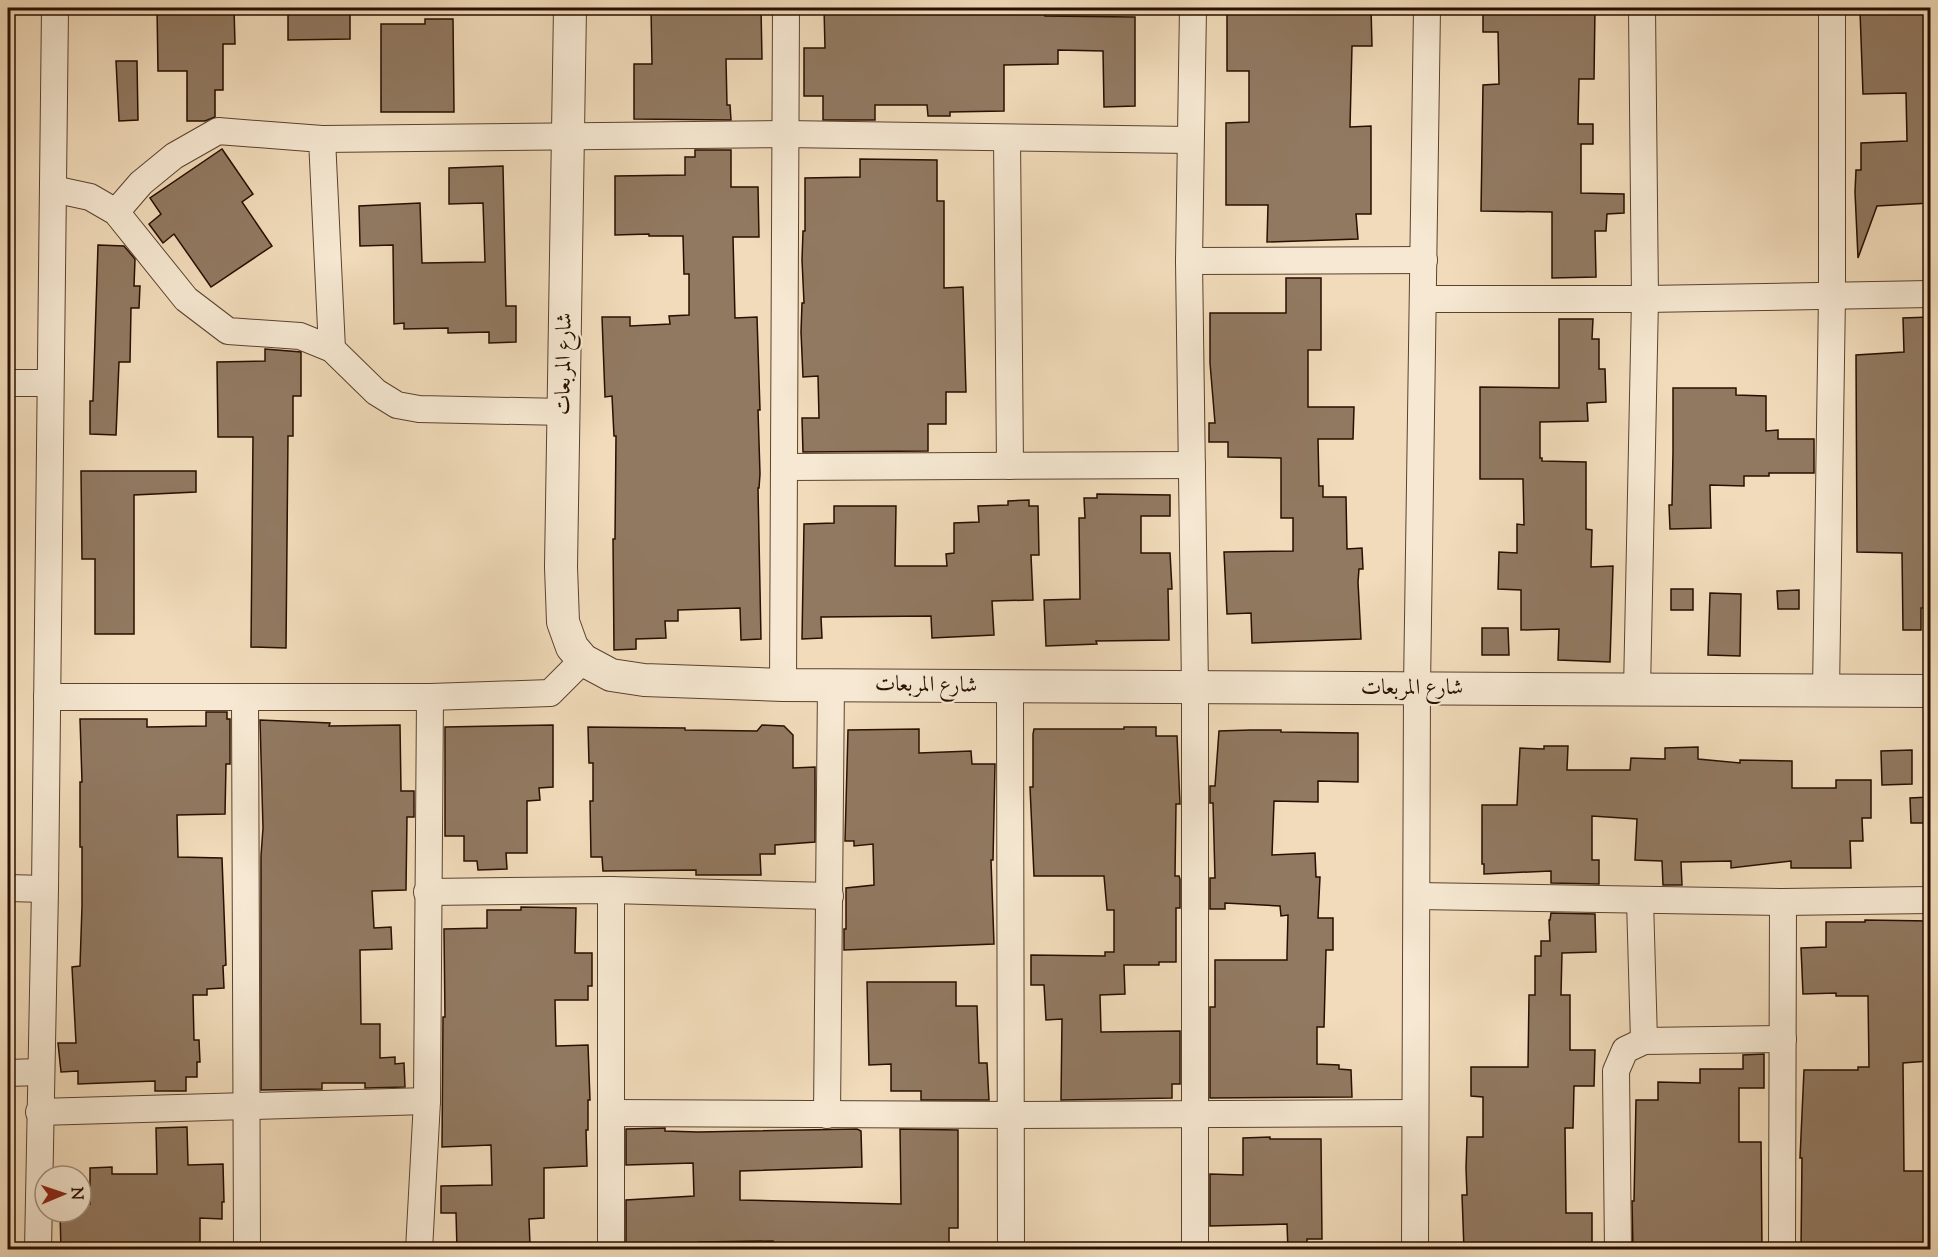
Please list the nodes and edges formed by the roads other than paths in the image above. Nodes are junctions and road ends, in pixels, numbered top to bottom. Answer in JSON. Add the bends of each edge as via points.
{"nodes":[{"id":1,"x":55,"y":8,"type":"edge"},
{"id":2,"x":570,"y":8,"type":"edge"},
{"id":3,"x":786,"y":8,"type":"edge"},
{"id":4,"x":1193,"y":8,"type":"edge"},
{"id":5,"x":1426,"y":8,"type":"edge"},
{"id":6,"x":1642,"y":8,"type":"edge"},
{"id":7,"x":1832,"y":8,"type":"edge"},
{"id":8,"x":785,"y":134,"type":"junction"},
{"id":9,"x":568,"y":137,"type":"junction"},
{"id":10,"x":1007,"y":138,"type":"junction"},
{"id":11,"x":322,"y":139,"type":"junction"},
{"id":12,"x":1190,"y":140,"type":"junction"},
{"id":13,"x":53,"y":189,"type":"junction"},
{"id":14,"x":116,"y":212,"type":"junction"},
{"id":15,"x":1424,"y":260,"type":"junction"},
{"id":16,"x":1189,"y":261,"type":"junction"},
{"id":17,"x":1930,"y":294,"type":"edge"},
{"id":18,"x":1832,"y":295,"type":"junction"},
{"id":19,"x":1424,"y":299,"type":"junction"},
{"id":20,"x":1645,"y":299,"type":"junction"},
{"id":21,"x":332,"y":349,"type":"junction"},
{"id":22,"x":8,"y":382,"type":"edge"},
{"id":23,"x":50,"y":383,"type":"junction"},
{"id":24,"x":564,"y":412,"type":"junction"},
{"id":25,"x":1192,"y":465,"type":"junction"},
{"id":26,"x":1010,"y":466,"type":"junction"},
{"id":27,"x":785,"y":467,"type":"junction"},
{"id":28,"x":583,"y":660,"type":"junction"},
{"id":29,"x":831,"y":684,"type":"junction"},
{"id":30,"x":783,"y":685,"type":"junction"},
{"id":31,"x":1010,"y":687,"type":"junction"},
{"id":32,"x":1195,"y":688,"type":"junction"},
{"id":33,"x":1417,"y":688,"type":"junction"},
{"id":34,"x":1637,"y":690,"type":"junction"},
{"id":35,"x":1826,"y":691,"type":"junction"},
{"id":36,"x":1930,"y":691,"type":"edge"},
{"id":37,"x":47,"y":697,"type":"junction"},
{"id":38,"x":245,"y":697,"type":"junction"},
{"id":39,"x":429,"y":697,"type":"junction"},
{"id":40,"x":8,"y":888,"type":"edge"},
{"id":41,"x":45,"y":889,"type":"junction"},
{"id":42,"x":611,"y":890,"type":"junction"},
{"id":43,"x":427,"y":892,"type":"junction"},
{"id":44,"x":830,"y":896,"type":"junction"},
{"id":45,"x":1417,"y":896,"type":"junction"},
{"id":46,"x":1640,"y":900,"type":"junction"},
{"id":47,"x":1930,"y":900,"type":"edge"},
{"id":48,"x":1783,"y":902,"type":"junction"},
{"id":49,"x":1783,"y":1039,"type":"junction"},
{"id":50,"x":1644,"y":1041,"type":"junction"},
{"id":51,"x":40,"y":1072,"type":"junction"},
{"id":52,"x":8,"y":1073,"type":"edge"},
{"id":53,"x":428,"y":1101,"type":"junction"},
{"id":54,"x":245,"y":1105,"type":"junction"},
{"id":55,"x":39,"y":1112,"type":"junction"},
{"id":56,"x":612,"y":1113,"type":"junction"},
{"id":57,"x":1415,"y":1113,"type":"junction"},
{"id":58,"x":1193,"y":1114,"type":"junction"},
{"id":59,"x":827,"y":1115,"type":"junction"},
{"id":60,"x":1011,"y":1115,"type":"junction"},
{"id":61,"x":38,"y":1250,"type":"edge"},
{"id":62,"x":247,"y":1250,"type":"edge"},
{"id":63,"x":419,"y":1250,"type":"edge"},
{"id":64,"x":611,"y":1250,"type":"edge"},
{"id":65,"x":1011,"y":1250,"type":"edge"},
{"id":66,"x":1195,"y":1250,"type":"edge"},
{"id":67,"x":1415,"y":1250,"type":"edge"},
{"id":68,"x":1618,"y":1250,"type":"edge"},
{"id":69,"x":1782,"y":1250,"type":"edge"}],
"edges":[{"from":1,"to":13,"type":"street"},
{"from":2,"to":9,"type":"street","name":"شارع المربعات"},
{"from":3,"to":8,"type":"street"},
{"from":4,"to":12,"type":"street"},
{"from":5,"to":15,"type":"street"},
{"from":6,"to":20,"type":"street"},
{"from":7,"to":18,"type":"street"},
{"from":8,"to":9,"type":"street"},
{"from":8,"to":10,"type":"street"},
{"from":8,"to":27,"type":"street"},
{"from":9,"to":11,"type":"street"},
{"from":9,"to":24,"type":"street","name":"شارع المربعات"},
{"from":10,"to":12,"type":"street"},
{"from":10,"to":26,"type":"street"},
{"from":11,"to":14,"type":"street","via":[[218,131],[174,156],[141,183]]},
{"from":11,"to":21,"type":"street"},
{"from":12,"to":16,"type":"street"},
{"from":13,"to":14,"type":"street","via":[[90,197]]},
{"from":13,"to":23,"type":"street"},
{"from":14,"to":21,"type":"street","via":[[186,299],[228,331],[300,336]]},
{"from":15,"to":16,"type":"street"},
{"from":15,"to":19,"type":"street"},
{"from":16,"to":25,"type":"street"},
{"from":17,"to":18,"type":"street"},
{"from":18,"to":20,"type":"street"},
{"from":18,"to":35,"type":"street"},
{"from":19,"to":20,"type":"street"},
{"from":19,"to":33,"type":"street"},
{"from":20,"to":34,"type":"street"},
{"from":21,"to":24,"type":"street","via":[[376,392],[397,405]]},
{"from":22,"to":23,"type":"street"},
{"from":23,"to":37,"type":"street"},
{"from":24,"to":28,"type":"street","name":"شارع المربعات","via":[[563,622],[572,647]]},
{"from":25,"to":26,"type":"street"},
{"from":25,"to":32,"type":"street"},
{"from":26,"to":27,"type":"street"},
{"from":27,"to":30,"type":"street"},
{"from":28,"to":30,"type":"street","name":"شارع المربعات","via":[[611,675],[644,680]]},
{"from":28,"to":39,"type":"street","via":[[550,693]]},
{"from":29,"to":30,"type":"street","name":"شارع المربعات"},
{"from":29,"to":31,"type":"street","name":"شارع المربعات"},
{"from":29,"to":44,"type":"street"},
{"from":31,"to":32,"type":"street","name":"شارع المربعات"},
{"from":31,"to":60,"type":"street"},
{"from":32,"to":33,"type":"street","name":"شارع المربعات"},
{"from":32,"to":58,"type":"street"},
{"from":33,"to":34,"type":"street","name":"شارع المربعات"},
{"from":33,"to":45,"type":"street"},
{"from":34,"to":35,"type":"street","name":"شارع المربعات"},
{"from":35,"to":36,"type":"street","name":"شارع المربعات"},
{"from":37,"to":38,"type":"street"},
{"from":37,"to":41,"type":"street"},
{"from":38,"to":39,"type":"street"},
{"from":38,"to":54,"type":"street"},
{"from":39,"to":43,"type":"street"},
{"from":40,"to":41,"type":"street"},
{"from":41,"to":51,"type":"street"},
{"from":42,"to":43,"type":"street"},
{"from":42,"to":44,"type":"street"},
{"from":42,"to":56,"type":"street"},
{"from":43,"to":53,"type":"street"},
{"from":44,"to":59,"type":"street"},
{"from":45,"to":46,"type":"street"},
{"from":45,"to":57,"type":"street"},
{"from":46,"to":48,"type":"street"},
{"from":46,"to":50,"type":"street"},
{"from":47,"to":48,"type":"street"},
{"from":48,"to":49,"type":"street"},
{"from":49,"to":50,"type":"street"},
{"from":49,"to":69,"type":"street"},
{"from":50,"to":68,"type":"street","via":[[1625,1050],[1616,1071]]},
{"from":51,"to":52,"type":"street"},
{"from":51,"to":55,"type":"street"},
{"from":53,"to":54,"type":"street"},
{"from":53,"to":63,"type":"street"},
{"from":54,"to":55,"type":"street"},
{"from":54,"to":62,"type":"street"},
{"from":55,"to":61,"type":"street"},
{"from":56,"to":59,"type":"street"},
{"from":56,"to":64,"type":"street"},
{"from":57,"to":58,"type":"street"},
{"from":57,"to":67,"type":"street"},
{"from":58,"to":60,"type":"street"},
{"from":58,"to":66,"type":"street"},
{"from":59,"to":60,"type":"street"},
{"from":60,"to":65,"type":"street"}]}
